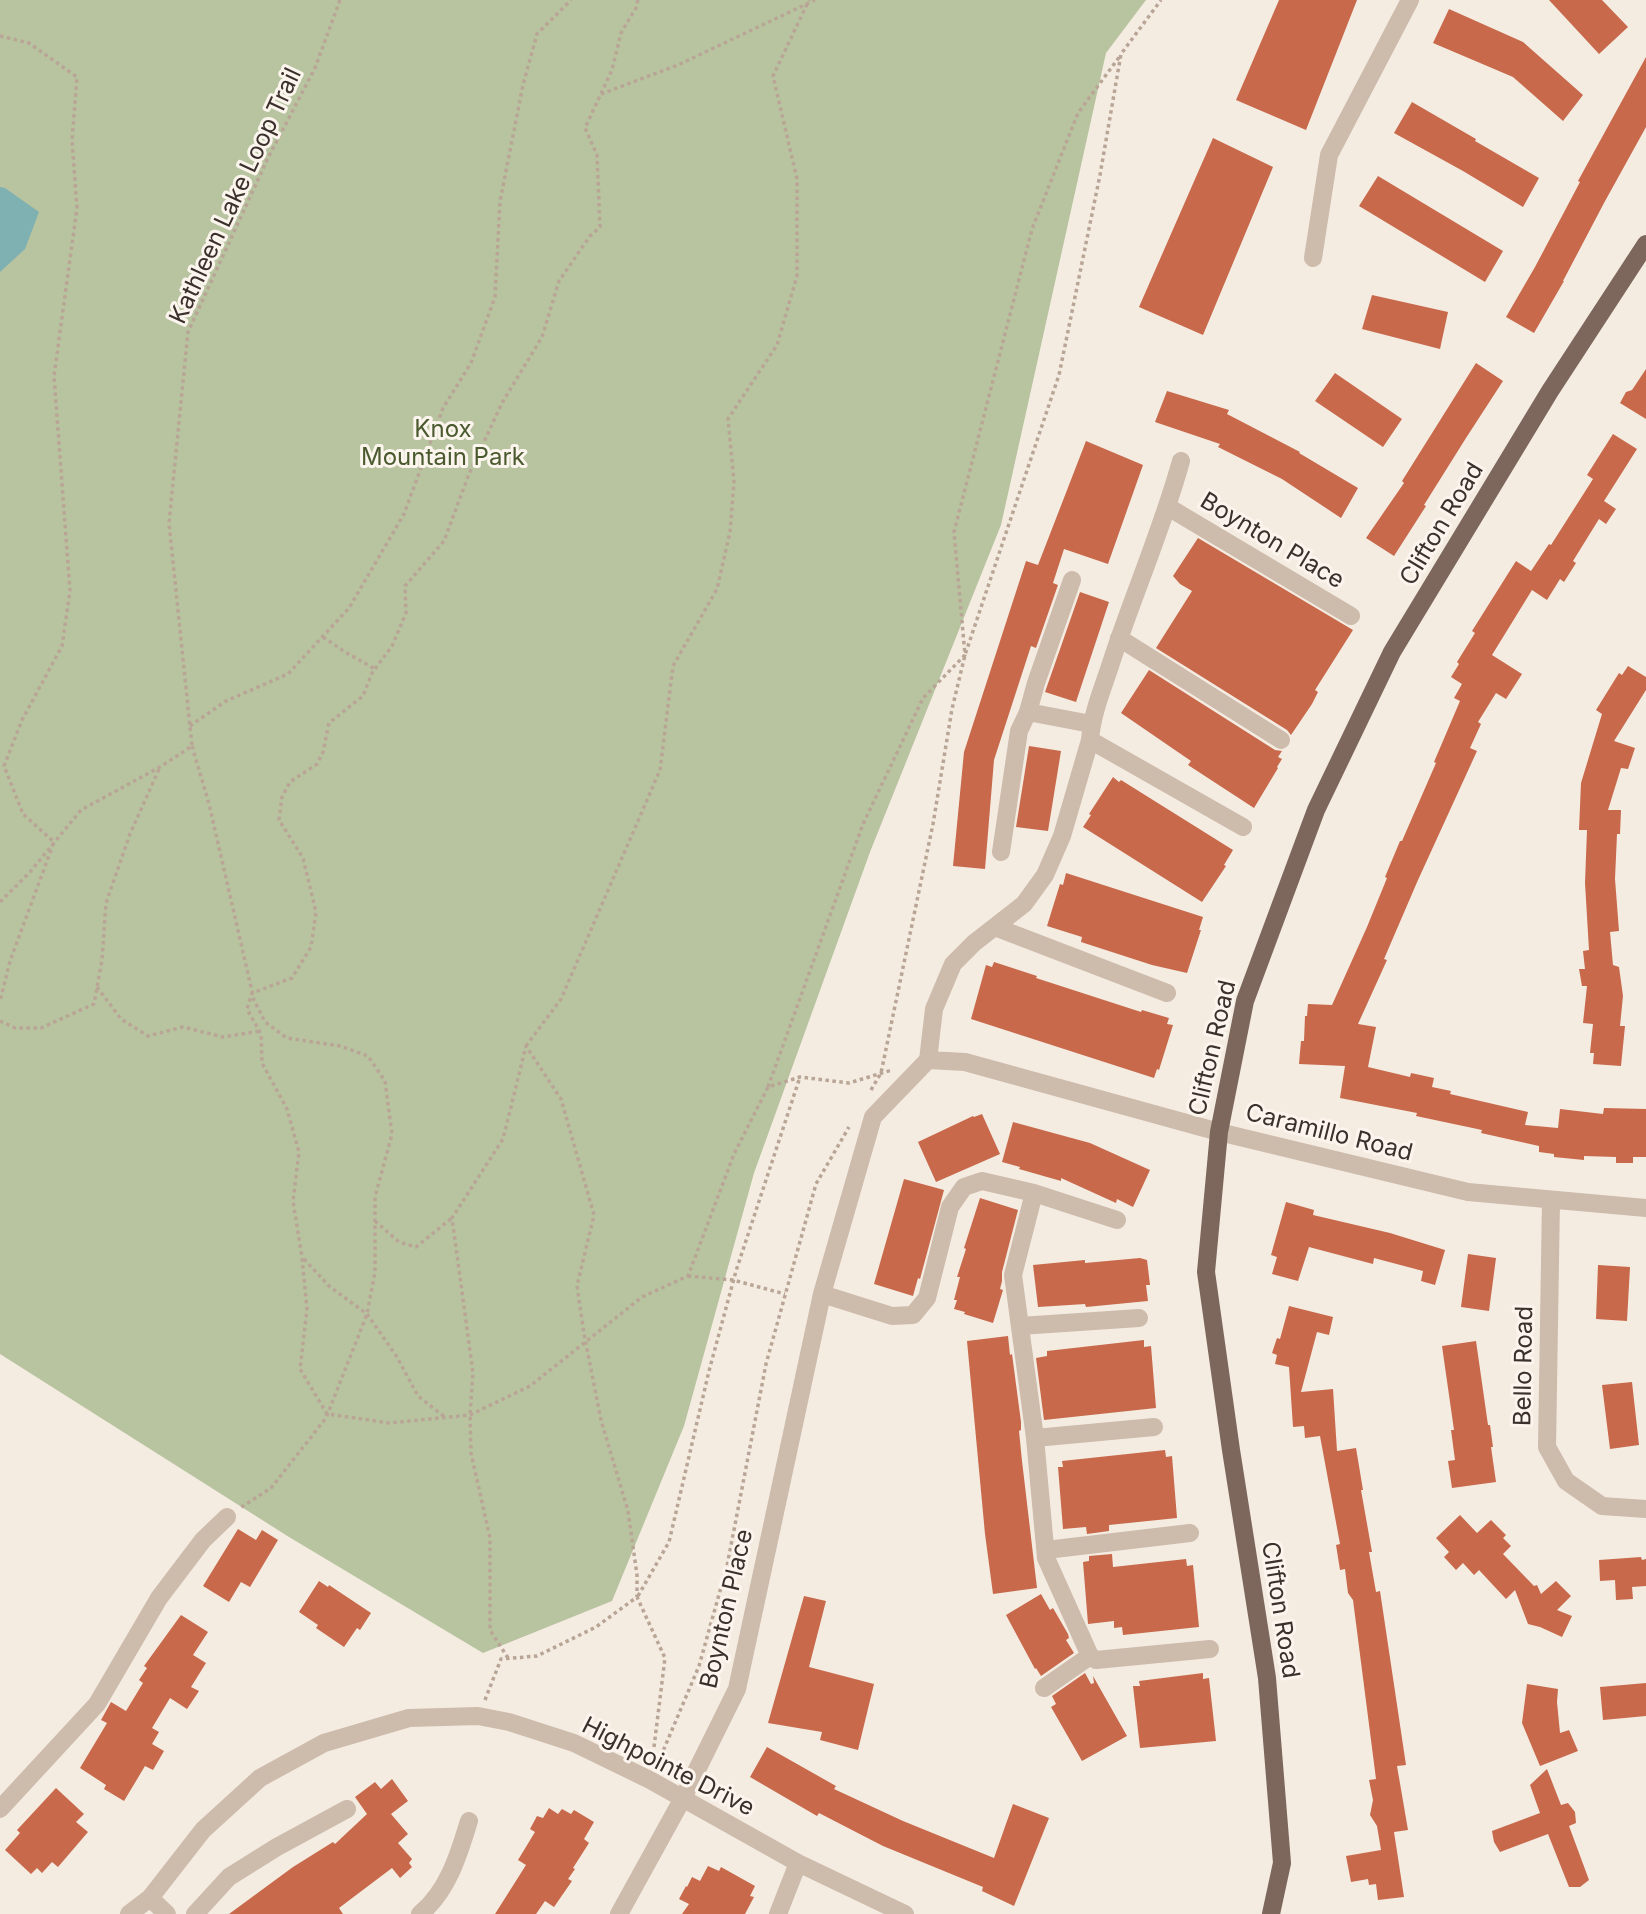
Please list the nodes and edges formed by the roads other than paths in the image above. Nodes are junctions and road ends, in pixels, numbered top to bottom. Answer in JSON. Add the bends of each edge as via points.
{"nodes":[{"id":1,"x":1410,"y":0,"type":"edge"},
{"id":2,"x":1646,"y":244,"type":"edge"},
{"id":3,"x":1313,"y":258,"type":"dead end"},
{"id":4,"x":1181,"y":461,"type":"dead end"},
{"id":5,"x":1168,"y":507,"type":"junction"},
{"id":6,"x":1072,"y":580,"type":"dead end"},
{"id":7,"x":1351,"y":617,"type":"dead end"},
{"id":8,"x":1119,"y":638,"type":"junction"},
{"id":9,"x":1028,"y":712,"type":"junction"},
{"id":10,"x":1090,"y":732,"type":"junction"},
{"id":11,"x":1281,"y":740,"type":"dead end"},
{"id":12,"x":1243,"y":827,"type":"dead end"},
{"id":13,"x":1001,"y":852,"type":"dead end"},
{"id":14,"x":995,"y":927,"type":"junction"},
{"id":15,"x":1167,"y":993,"type":"dead end"},
{"id":16,"x":928,"y":1060,"type":"junction"},
{"id":17,"x":1219,"y":1132,"type":"junction"},
{"id":18,"x":1034,"y":1193,"type":"junction"},
{"id":19,"x":1550,"y":1200,"type":"junction"},
{"id":20,"x":1646,"y":1208,"type":"edge"},
{"id":21,"x":1117,"y":1220,"type":"dead end"},
{"id":22,"x":822,"y":1294,"type":"junction"},
{"id":23,"x":1139,"y":1318,"type":"dead end"},
{"id":24,"x":1020,"y":1326,"type":"junction"},
{"id":25,"x":1154,"y":1427,"type":"dead end"},
{"id":26,"x":1035,"y":1438,"type":"junction"},
{"id":27,"x":1646,"y":1509,"type":"edge"},
{"id":28,"x":227,"y":1517,"type":"road end"},
{"id":29,"x":1191,"y":1533,"type":"dead end"},
{"id":30,"x":1045,"y":1550,"type":"junction"},
{"id":31,"x":1210,"y":1649,"type":"dead end"},
{"id":32,"x":1090,"y":1656,"type":"junction"},
{"id":33,"x":1044,"y":1688,"type":"dead end"},
{"id":34,"x":684,"y":1798,"type":"junction"},
{"id":35,"x":347,"y":1808,"type":"dead end"},
{"id":36,"x":0,"y":1809,"type":"edge"},
{"id":37,"x":469,"y":1821,"type":"dead end"},
{"id":38,"x":798,"y":1863,"type":"junction"},
{"id":39,"x":150,"y":1898,"type":"junction"},
{"id":40,"x":129,"y":1914,"type":"edge"},
{"id":41,"x":167,"y":1914,"type":"edge"},
{"id":42,"x":195,"y":1914,"type":"edge"},
{"id":43,"x":420,"y":1914,"type":"edge"},
{"id":44,"x":620,"y":1914,"type":"edge"},
{"id":45,"x":778,"y":1914,"type":"edge"},
{"id":46,"x":905,"y":1914,"type":"edge"},
{"id":47,"x":1271,"y":1914,"type":"edge"}],
"edges":[{"from":1,"to":3,"type":"street","via":[[1329,155]]},
{"from":2,"to":17,"type":"main road","name":"Clifton Road","via":[[1550,391],[1392,652],[1315,810],[1245,1001]]},
{"from":4,"to":5,"type":"street","name":"Boynton Place"},
{"from":5,"to":7,"type":"street","name":"Boynton Place"},
{"from":5,"to":8,"type":"street","name":"Boynton Place"},
{"from":6,"to":9,"type":"street"},
{"from":8,"to":10,"type":"street","name":"Boynton Place"},
{"from":8,"to":11,"type":"street"},
{"from":9,"to":10,"type":"street"},
{"from":9,"to":13,"type":"street","via":[[1019,731]]},
{"from":10,"to":12,"type":"street"},
{"from":10,"to":14,"type":"street","name":"Boynton Place","via":[[1062,836],[1045,874],[1024,904]]},
{"from":14,"to":15,"type":"street"},
{"from":14,"to":16,"type":"street","name":"Boynton Place","via":[[953,964],[934,1009]]},
{"from":16,"to":17,"type":"street","name":"Caramillo Road","via":[[965,1062]]},
{"from":16,"to":22,"type":"street","name":"Boynton Place","via":[[873,1117]]},
{"from":17,"to":19,"type":"street","name":"Caramillo Road","via":[[1468,1192]]},
{"from":17,"to":47,"type":"main road","name":"Clifton Road","via":[[1206,1272],[1267,1678],[1282,1863]]},
{"from":18,"to":21,"type":"street"},
{"from":18,"to":22,"type":"street","via":[[982,1181],[964,1187],[950,1208],[927,1298],[913,1315],[892,1316]]},
{"from":18,"to":24,"type":"street","via":[[1013,1275]]},
{"from":19,"to":20,"type":"street","name":"Caramillo Road"},
{"from":19,"to":27,"type":"street","name":"Bello Road","via":[[1547,1447],[1566,1481],[1602,1506]]},
{"from":22,"to":34,"type":"street","name":"Boynton Place","via":[[737,1689]]},
{"from":23,"to":24,"type":"street"},
{"from":24,"to":26,"type":"street"},
{"from":25,"to":26,"type":"street"},
{"from":26,"to":30,"type":"street"},
{"from":28,"to":36,"type":"street","via":[[159,1598],[97,1704]]},
{"from":29,"to":30,"type":"street"},
{"from":30,"to":32,"type":"street"},
{"from":31,"to":32,"type":"street","via":[[1096,1660]]},
{"from":32,"to":33,"type":"street"},
{"from":34,"to":38,"type":"street","name":"Highpointe Drive"},
{"from":34,"to":39,"type":"street","name":"Highpointe Drive","via":[[574,1743],[509,1722],[478,1717],[409,1718],[324,1743],[260,1778],[203,1830]]},
{"from":34,"to":44,"type":"street","name":"Boynton Place"},
{"from":35,"to":42,"type":"street","via":[[229,1877]]},
{"from":37,"to":43,"type":"street","via":[[454,1867]]},
{"from":38,"to":45,"type":"street"},
{"from":38,"to":46,"type":"street","name":"Highpointe Drive"},
{"from":39,"to":40,"type":"street","name":"Highpointe Drive"},
{"from":39,"to":41,"type":"street"}]}
